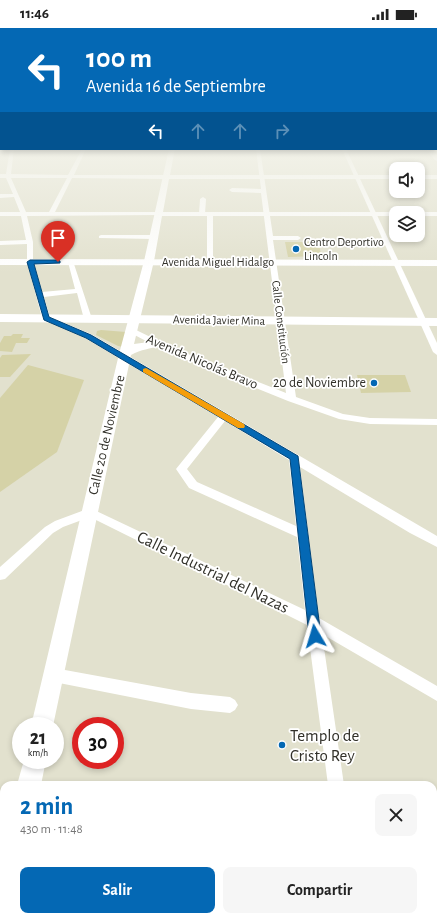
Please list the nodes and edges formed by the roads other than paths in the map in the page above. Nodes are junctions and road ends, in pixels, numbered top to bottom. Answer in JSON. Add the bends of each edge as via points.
{"nodes":[{"id":1,"x":14,"y":190,"type":"edge"},
{"id":2,"x":63,"y":190,"type":"edge"},
{"id":3,"x":163,"y":190,"type":"edge"},
{"id":4,"x":232,"y":190,"type":"dead end"},
{"id":5,"x":263,"y":190,"type":"joint"},
{"id":6,"x":362,"y":190,"type":"edge"},
{"id":7,"x":16,"y":195,"type":"junction"},
{"id":8,"x":0,"y":196,"type":"edge"},
{"id":9,"x":203,"y":199,"type":"dead end"},
{"id":10,"x":0,"y":214,"type":"edge"},
{"id":11,"x":24,"y":214,"type":"junction"},
{"id":12,"x":51,"y":214,"type":"junction"},
{"id":13,"x":158,"y":214,"type":"junction"},
{"id":14,"x":206,"y":214,"type":"junction"},
{"id":15,"x":266,"y":214,"type":"junction"},
{"id":16,"x":374,"y":214,"type":"junction"},
{"id":17,"x":389,"y":214,"type":"edge"},
{"id":18,"x":425,"y":214,"type":"edge"},
{"id":19,"x":437,"y":214,"type":"edge"},
{"id":20,"x":101,"y":237,"type":"dead end"},
{"id":21,"x":154,"y":237,"type":"junction"},
{"id":22,"x":269,"y":238,"type":"junction"},
{"id":23,"x":298,"y":238,"type":"dead end"},
{"id":24,"x":30,"y":242,"type":"junction"},
{"id":25,"x":0,"y":243,"type":"edge"},
{"id":26,"x":0,"y":262,"type":"edge"},
{"id":27,"x":30,"y":262,"type":"junction"},
{"id":28,"x":71,"y":262,"type":"junction"},
{"id":29,"x":148,"y":262,"type":"junction"},
{"id":30,"x":210,"y":262,"type":"junction"},
{"id":31,"x":273,"y":262,"type":"junction"},
{"id":32,"x":395,"y":263,"type":"junction"},
{"id":33,"x":437,"y":263,"type":"edge"},
{"id":34,"x":78,"y":291,"type":"junction"},
{"id":35,"x":40,"y":295,"type":"junction"},
{"id":36,"x":0,"y":318,"type":"edge"},
{"id":37,"x":46,"y":318,"type":"junction"},
{"id":38,"x":88,"y":319,"type":"junction"},
{"id":39,"x":280,"y":321,"type":"junction"},
{"id":40,"x":423,"y":322,"type":"junction"},
{"id":41,"x":437,"y":322,"type":"edge"},
{"id":42,"x":132,"y":325,"type":"junction"},
{"id":43,"x":157,"y":344,"type":"junction"},
{"id":44,"x":437,"y":352,"type":"edge"},
{"id":45,"x":125,"y":356,"type":"junction"},
{"id":46,"x":291,"y":399,"type":"junction"},
{"id":47,"x":224,"y":416,"type":"junction"},
{"id":48,"x":437,"y":422,"type":"edge"},
{"id":49,"x":294,"y":458,"type":"junction"},
{"id":50,"x":90,"y":512,"type":"junction"},
{"id":51,"x":304,"y":535,"type":"junction"},
{"id":52,"x":437,"y":542,"type":"edge"},
{"id":53,"x":0,"y":575,"type":"edge"},
{"id":54,"x":313,"y":620,"type":"junction"},
{"id":55,"x":54,"y":675,"type":"junction"},
{"id":56,"x":437,"y":694,"type":"edge"},
{"id":57,"x":230,"y":705,"type":"dead end"},
{"id":58,"x":44,"y":717,"type":"edge"},
{"id":59,"x":33,"y":769,"type":"edge"},
{"id":60,"x":30,"y":781,"type":"edge"},
{"id":61,"x":335,"y":781,"type":"edge"}],
"edges":[{"from":1,"to":7,"type":"street"},
{"from":2,"to":12,"type":"street"},
{"from":3,"to":13,"type":"main road","name":"Calle 20 de Noviembre"},
{"from":4,"to":5,"type":"street"},
{"from":5,"to":15,"type":"street","name":"Calle Constitución"},
{"from":6,"to":16,"type":"street"},
{"from":7,"to":8,"type":"street"},
{"from":7,"to":11,"type":"street"},
{"from":9,"to":14,"type":"street"},
{"from":10,"to":11,"type":"street"},
{"from":11,"to":12,"type":"street"},
{"from":11,"to":24,"type":"street"},
{"from":12,"to":13,"type":"street","via":[[126,211]]},
{"from":13,"to":14,"type":"main road"},
{"from":13,"to":21,"type":"main road","name":"Calle 20 de Noviembre"},
{"from":14,"to":15,"type":"main road"},
{"from":14,"to":30,"type":"street"},
{"from":15,"to":16,"type":"main road"},
{"from":15,"to":22,"type":"street","name":"Calle Constitución"},
{"from":16,"to":17,"type":"main road"},
{"from":16,"to":32,"type":"street"},
{"from":18,"to":19,"type":"main road"},
{"from":20,"to":21,"type":"street"},
{"from":21,"to":29,"type":"main road","name":"Calle 20 de Noviembre"},
{"from":22,"to":23,"type":"street"},
{"from":22,"to":31,"type":"street","name":"Calle Constitución"},
{"from":24,"to":25,"type":"street"},
{"from":24,"to":27,"type":"street"},
{"from":26,"to":27,"type":"main road","name":"Avenida Miguel Hidalgo"},
{"from":27,"to":28,"type":"main road","name":"Avenida Miguel Hidalgo"},
{"from":27,"to":35,"type":"street"},
{"from":28,"to":29,"type":"main road","name":"Avenida Miguel Hidalgo"},
{"from":28,"to":34,"type":"street"},
{"from":29,"to":30,"type":"main road","name":"Avenida Miguel Hidalgo"},
{"from":29,"to":42,"type":"main road","name":"Calle 20 de Noviembre"},
{"from":30,"to":31,"type":"main road","name":"Avenida Miguel Hidalgo"},
{"from":31,"to":32,"type":"main road","name":"Avenida Miguel Hidalgo"},
{"from":31,"to":39,"type":"street","name":"Calle Constitución"},
{"from":32,"to":33,"type":"main road","name":"Avenida Miguel Hidalgo"},
{"from":32,"to":40,"type":"street"},
{"from":34,"to":35,"type":"street"},
{"from":34,"to":38,"type":"street"},
{"from":35,"to":37,"type":"street"},
{"from":36,"to":37,"type":"main road","name":"Avenida Javier Mina"},
{"from":37,"to":38,"type":"main road","name":"Avenida Javier Mina"},
{"from":37,"to":45,"type":"street"},
{"from":38,"to":42,"type":"main road","name":"Avenida Javier Mina"},
{"from":39,"to":40,"type":"main road","name":"Avenida Javier Mina"},
{"from":39,"to":42,"type":"main road","name":"Avenida Javier Mina"},
{"from":39,"to":46,"type":"street","name":"Calle Constitución"},
{"from":40,"to":41,"type":"main road","name":"Avenida Javier Mina"},
{"from":40,"to":44,"type":"street"},
{"from":42,"to":43,"type":"street","name":"Avenida Nicolás Bravo"},
{"from":42,"to":45,"type":"main road","name":"Calle 20 de Noviembre"},
{"from":43,"to":45,"type":"main road","via":[[139,346]]},
{"from":43,"to":46,"type":"street","name":"Avenida Nicolás Bravo"},
{"from":45,"to":47,"type":"street"},
{"from":45,"to":50,"type":"main road","name":"Calle 20 de Noviembre"},
{"from":46,"to":48,"type":"street","name":"Avenida Nicolás Bravo","via":[[356,420]]},
{"from":47,"to":49,"type":"street"},
{"from":47,"to":51,"type":"street","via":[[181,469],[193,485]]},
{"from":49,"to":51,"type":"street"},
{"from":49,"to":52,"type":"street"},
{"from":50,"to":53,"type":"street","via":[[49,530]]},
{"from":50,"to":54,"type":"street","name":"Calle Industrial del Nazas"},
{"from":50,"to":55,"type":"main road","name":"Calle 20 de Noviembre"},
{"from":51,"to":54,"type":"street"},
{"from":54,"to":56,"type":"street","name":"Calle Industrial del Nazas"},
{"from":54,"to":61,"type":"street"},
{"from":55,"to":57,"type":"street","via":[[191,701]]},
{"from":55,"to":58,"type":"main road","name":"Calle 20 de Noviembre"},
{"from":59,"to":60,"type":"main road"}]}
